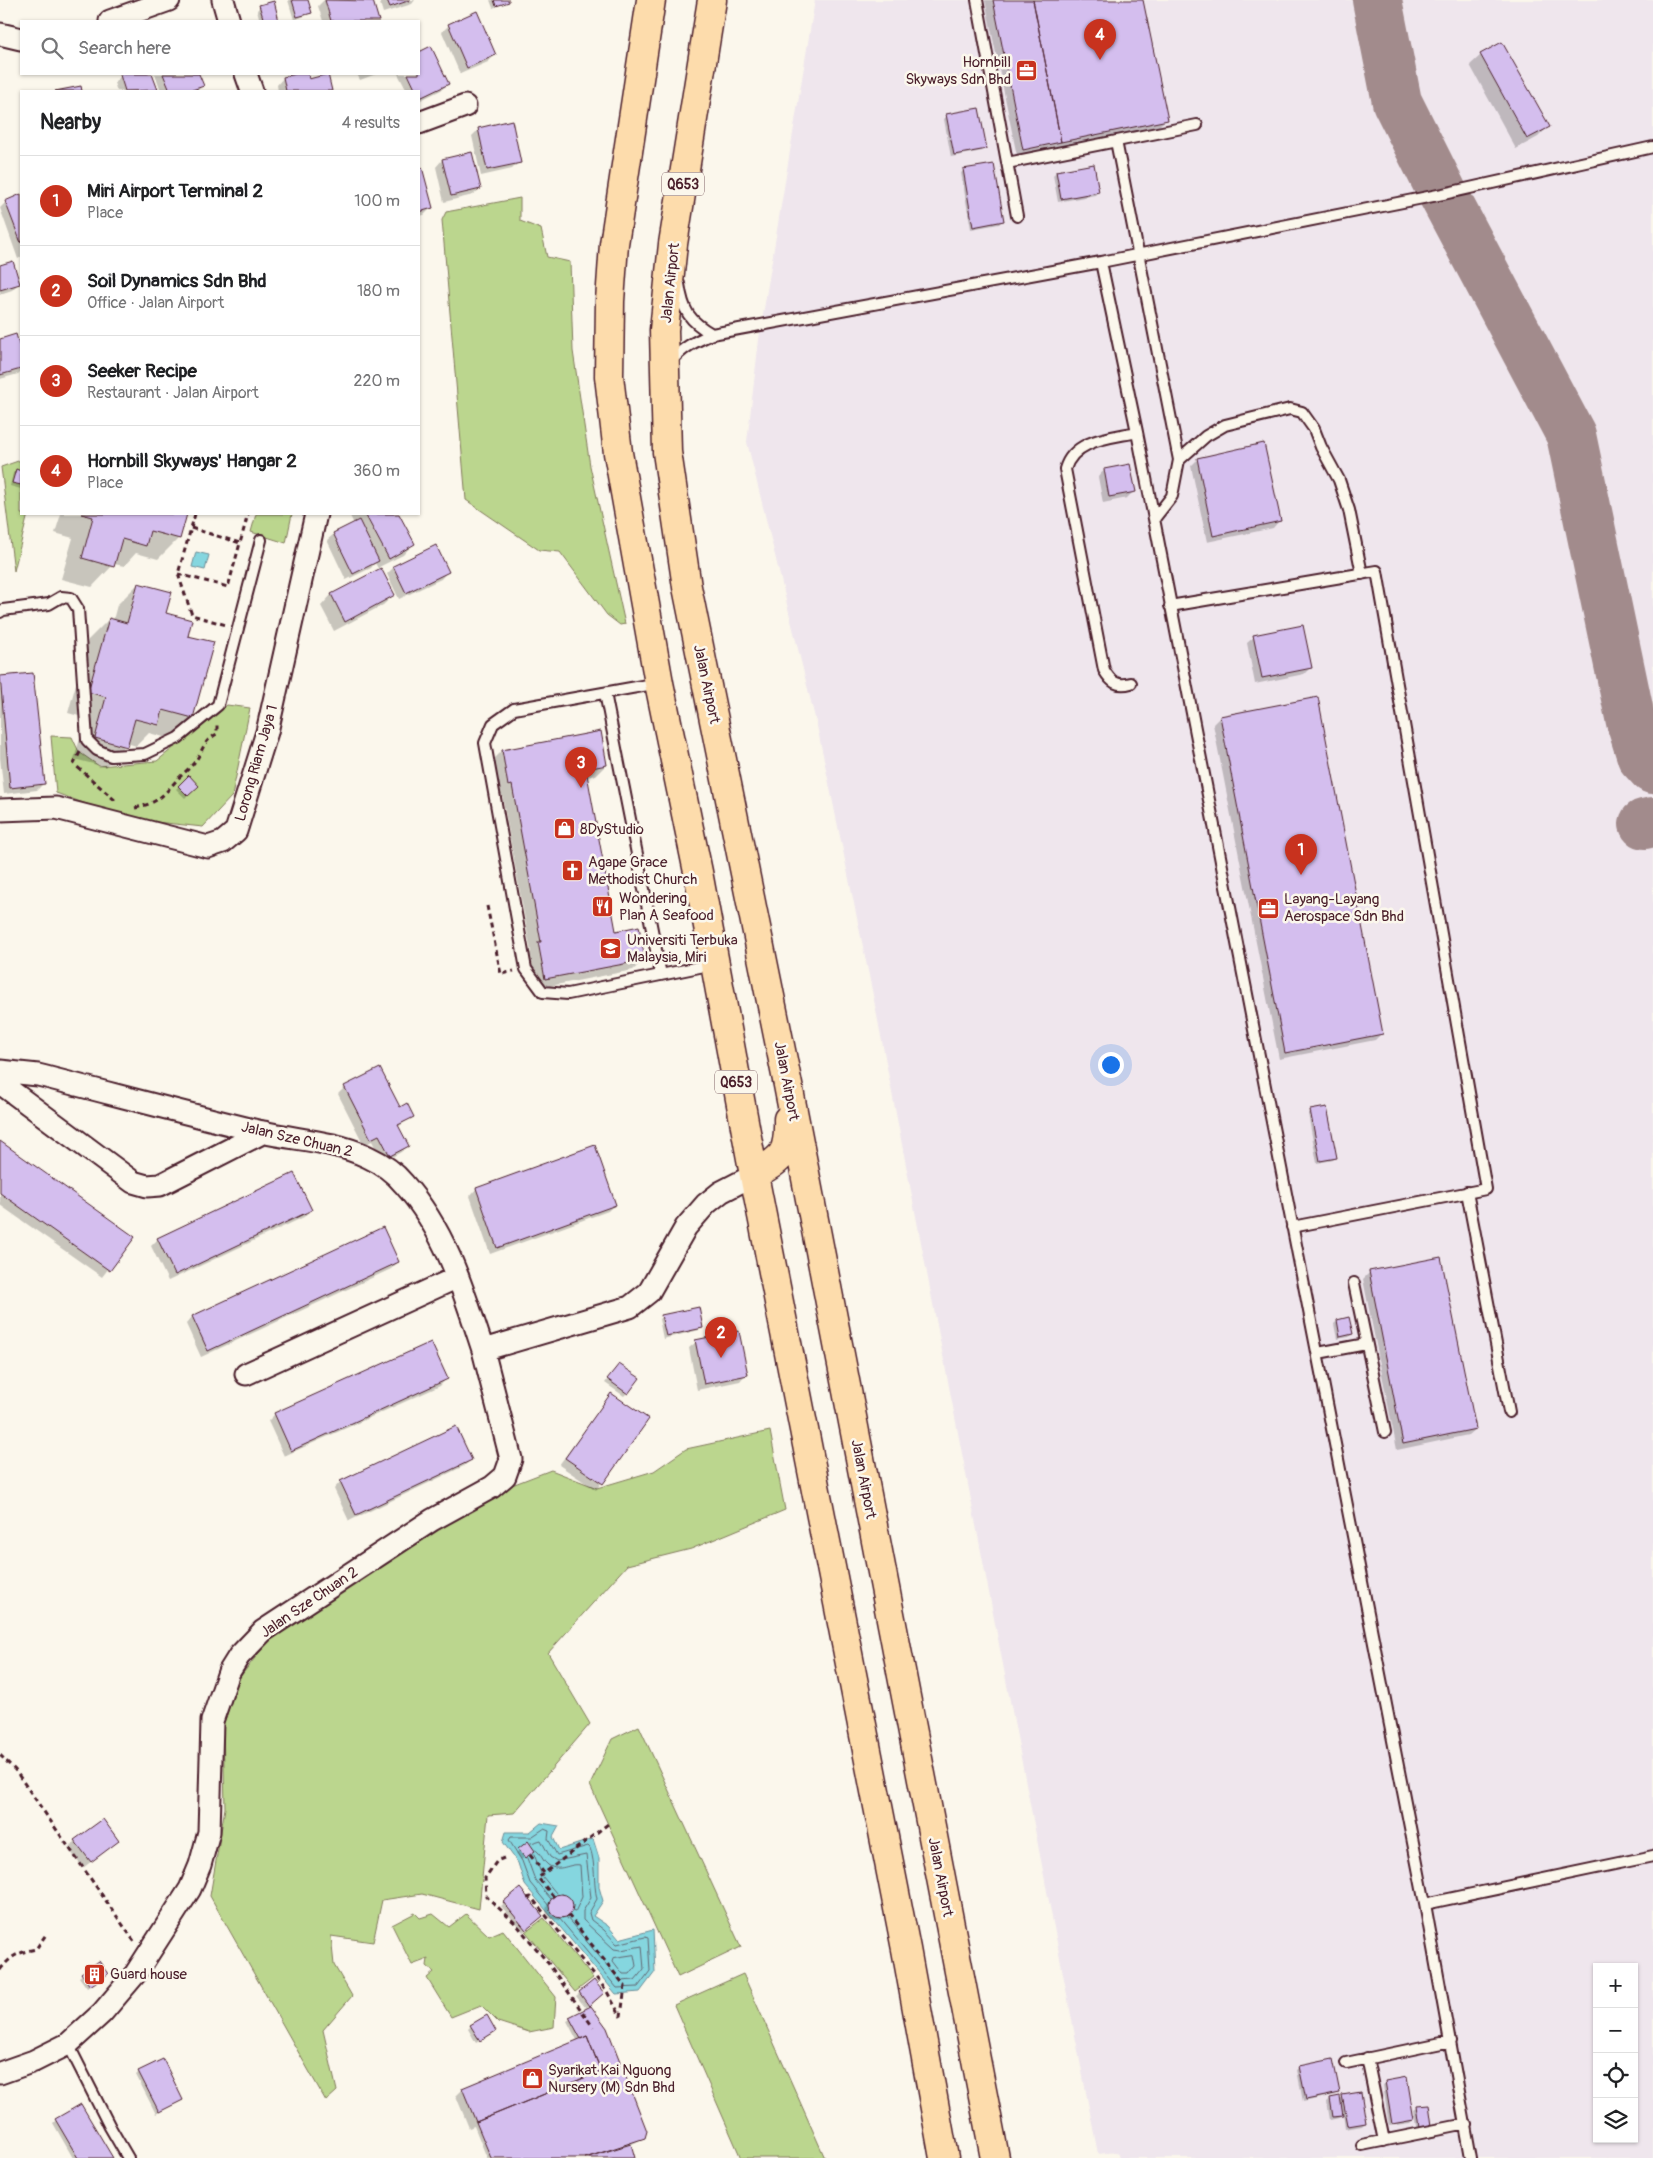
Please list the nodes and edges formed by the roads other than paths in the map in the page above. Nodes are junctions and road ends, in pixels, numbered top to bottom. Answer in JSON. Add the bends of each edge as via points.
{"nodes":[{"id":1,"x":169,"y":0,"type":"edge"},
{"id":2,"x":223,"y":0,"type":"edge"},
{"id":3,"x":651,"y":0,"type":"edge"},
{"id":4,"x":712,"y":0,"type":"edge"},
{"id":5,"x":977,"y":0,"type":"edge"},
{"id":6,"x":113,"y":20,"type":"edge"},
{"id":7,"x":230,"y":20,"type":"edge"},
{"id":8,"x":0,"y":34,"type":"edge"},
{"id":9,"x":20,"y":39,"type":"edge"},
{"id":10,"x":246,"y":75,"type":"edge"},
{"id":11,"x":252,"y":90,"type":"edge"},
{"id":12,"x":465,"y":106,"type":"dead end"},
{"id":13,"x":420,"y":122,"type":"edge"},
{"id":14,"x":1197,"y":125,"type":"dead end"},
{"id":15,"x":1116,"y":141,"type":"junction"},
{"id":16,"x":1653,"y":147,"type":"edge"},
{"id":17,"x":1007,"y":163,"type":"junction"},
{"id":18,"x":1016,"y":216,"type":"dead end"},
{"id":19,"x":674,"y":244,"type":"junction"},
{"id":20,"x":1138,"y":254,"type":"junction"},
{"id":21,"x":1101,"y":262,"type":"junction"},
{"id":22,"x":712,"y":334,"type":"junction"},
{"id":23,"x":666,"y":370,"type":"junction"},
{"id":24,"x":1137,"y":432,"type":"junction"},
{"id":25,"x":1179,"y":460,"type":"junction"},
{"id":26,"x":316,"y":515,"type":"edge"},
{"id":27,"x":1154,"y":519,"type":"junction"},
{"id":28,"x":261,"y":540,"type":"dead end"},
{"id":29,"x":1362,"y":574,"type":"junction"},
{"id":30,"x":1170,"y":606,"type":"junction"},
{"id":31,"x":1,"y":610,"type":"edge"},
{"id":32,"x":659,"y":683,"type":"junction"},
{"id":33,"x":1131,"y":684,"type":"dead end"},
{"id":34,"x":605,"y":693,"type":"junction"},
{"id":35,"x":0,"y":810,"type":"edge"},
{"id":36,"x":715,"y":964,"type":"junction"},
{"id":37,"x":661,"y":975,"type":"junction"},
{"id":38,"x":0,"y":1071,"type":"edge"},
{"id":39,"x":0,"y":1082,"type":"edge"},
{"id":40,"x":788,"y":1085,"type":"junction"},
{"id":41,"x":264,"y":1132,"type":"junction"},
{"id":42,"x":754,"y":1175,"type":"junction"},
{"id":43,"x":1467,"y":1192,"type":"junction"},
{"id":44,"x":1292,"y":1227,"type":"junction"},
{"id":45,"x":458,"y":1277,"type":"junction"},
{"id":46,"x":1354,"y":1283,"type":"dead end"},
{"id":47,"x":1366,"y":1344,"type":"junction"},
{"id":48,"x":483,"y":1350,"type":"junction"},
{"id":49,"x":1318,"y":1352,"type":"junction"},
{"id":50,"x":246,"y":1374,"type":"dead end"},
{"id":51,"x":1509,"y":1412,"type":"dead end"},
{"id":52,"x":1385,"y":1432,"type":"dead end"},
{"id":53,"x":1653,"y":1856,"type":"edge"},
{"id":54,"x":1425,"y":1904,"type":"junction"},
{"id":55,"x":1451,"y":2041,"type":"junction"},
{"id":56,"x":68,"y":2044,"type":"junction"},
{"id":57,"x":1367,"y":2058,"type":"junction"},
{"id":58,"x":1346,"y":2063,"type":"dead end"},
{"id":59,"x":0,"y":2073,"type":"edge"},
{"id":60,"x":1466,"y":2124,"type":"junction"},
{"id":61,"x":1384,"y":2141,"type":"junction"},
{"id":62,"x":1362,"y":2145,"type":"dead end"},
{"id":63,"x":128,"y":2158,"type":"edge"},
{"id":64,"x":944,"y":2158,"type":"edge"},
{"id":65,"x":995,"y":2158,"type":"edge"},
{"id":66,"x":1471,"y":2158,"type":"edge"}],
"edges":[{"from":1,"to":6,"type":"street"},
{"from":2,"to":7,"type":"street"},
{"from":3,"to":32,"type":"main road","number":"Q653","via":[[614,244],[609,376],[618,453]]},
{"from":4,"to":19,"type":"main road","name":"Jalan Airport","number":"Q653"},
{"from":5,"to":17,"type":"lane"},
{"from":8,"to":9,"type":"street"},
{"from":10,"to":11,"type":"street"},
{"from":12,"to":13,"type":"street"},
{"from":14,"to":15,"type":"lane"},
{"from":15,"to":17,"type":"lane"},
{"from":15,"to":20,"type":"lane"},
{"from":16,"to":20,"type":"lane","via":[[1443,194]]},
{"from":17,"to":18,"type":"lane"},
{"from":19,"to":22,"type":"lane","via":[[681,296],[688,315]]},
{"from":19,"to":23,"type":"main road","name":"Jalan Airport","number":"Q653","via":[[664,330]]},
{"from":20,"to":21,"type":"lane"},
{"from":20,"to":25,"type":"lane"},
{"from":21,"to":22,"type":"lane"},
{"from":21,"to":24,"type":"lane"},
{"from":22,"to":23,"type":"lane","via":[[691,343],[676,355]]},
{"from":23,"to":40,"type":"main road","name":"Jalan Airport","number":"Q653","via":[[667,452],[687,587]]},
{"from":24,"to":27,"type":"lane"},
{"from":24,"to":33,"type":"lane","via":[[1075,450],[1065,469],[1104,670],[1115,684]]},
{"from":25,"to":27,"type":"lane","via":[[1172,496]]},
{"from":25,"to":29,"type":"lane","via":[[1206,436],[1225,425],[1290,410],[1302,412],[1339,480],[1349,510]]},
{"from":26,"to":35,"type":"street","name":"Lorong Riam Jaya 1","via":[[266,732],[236,831],[223,842],[208,847],[56,808]]},
{"from":27,"to":30,"type":"lane"},
{"from":28,"to":31,"type":"lane","via":[[218,704],[178,738],[145,754],[111,756],[97,750],[88,740],[78,609],[70,598],[61,597],[49,604]]},
{"from":29,"to":30,"type":"lane"},
{"from":29,"to":43,"type":"lane","via":[[1376,572],[1486,1189]]},
{"from":30,"to":44,"type":"lane"},
{"from":32,"to":34,"type":"lane"},
{"from":32,"to":36,"type":"main road","number":"Q653"},
{"from":34,"to":37,"type":"lane"},
{"from":34,"to":37,"type":"lane","via":[[514,709],[493,724],[485,744],[526,969],[543,992],[568,994]]},
{"from":36,"to":37,"type":"lane"},
{"from":36,"to":42,"type":"main road","number":"Q653"},
{"from":38,"to":41,"type":"street","name":"Jalan Sze Chuan 2","via":[[38,1075]]},
{"from":39,"to":41,"type":"street","via":[[132,1182],[147,1186],[160,1185]]},
{"from":40,"to":42,"type":"main road","via":[[789,1137],[780,1159]]},
{"from":40,"to":65,"type":"main road","name":"Jalan Airport","number":"Q653"},
{"from":41,"to":45,"type":"street","name":"Jalan Sze Chuan 2","via":[[323,1142],[368,1156],[386,1168],[404,1184],[438,1233]]},
{"from":42,"to":48,"type":"street","via":[[721,1192],[706,1204],[686,1227],[648,1292],[630,1308]]},
{"from":42,"to":64,"type":"main road","number":"Q653"},
{"from":43,"to":44,"type":"lane"},
{"from":43,"to":51,"type":"lane"},
{"from":44,"to":49,"type":"lane"},
{"from":45,"to":48,"type":"street","name":"Jalan Sze Chuan 2"},
{"from":45,"to":50,"type":"street"},
{"from":46,"to":47,"type":"lane"},
{"from":47,"to":49,"type":"lane"},
{"from":47,"to":52,"type":"lane"},
{"from":48,"to":56,"type":"street","name":"Jalan Sze Chuan 2","via":[[511,1459],[505,1476],[262,1631],[239,1656],[229,1672],[212,1721],[209,1832],[190,1888],[136,1972],[102,2013]]},
{"from":49,"to":54,"type":"lane"},
{"from":53,"to":54,"type":"lane"},
{"from":54,"to":55,"type":"lane"},
{"from":55,"to":57,"type":"lane"},
{"from":55,"to":60,"type":"lane"},
{"from":56,"to":59,"type":"street","name":"Jalan Sze Chuan 2"},
{"from":56,"to":63,"type":"lane"},
{"from":57,"to":58,"type":"lane"},
{"from":57,"to":61,"type":"lane"},
{"from":60,"to":61,"type":"lane"},
{"from":60,"to":66,"type":"lane"},
{"from":61,"to":62,"type":"lane"}]}
